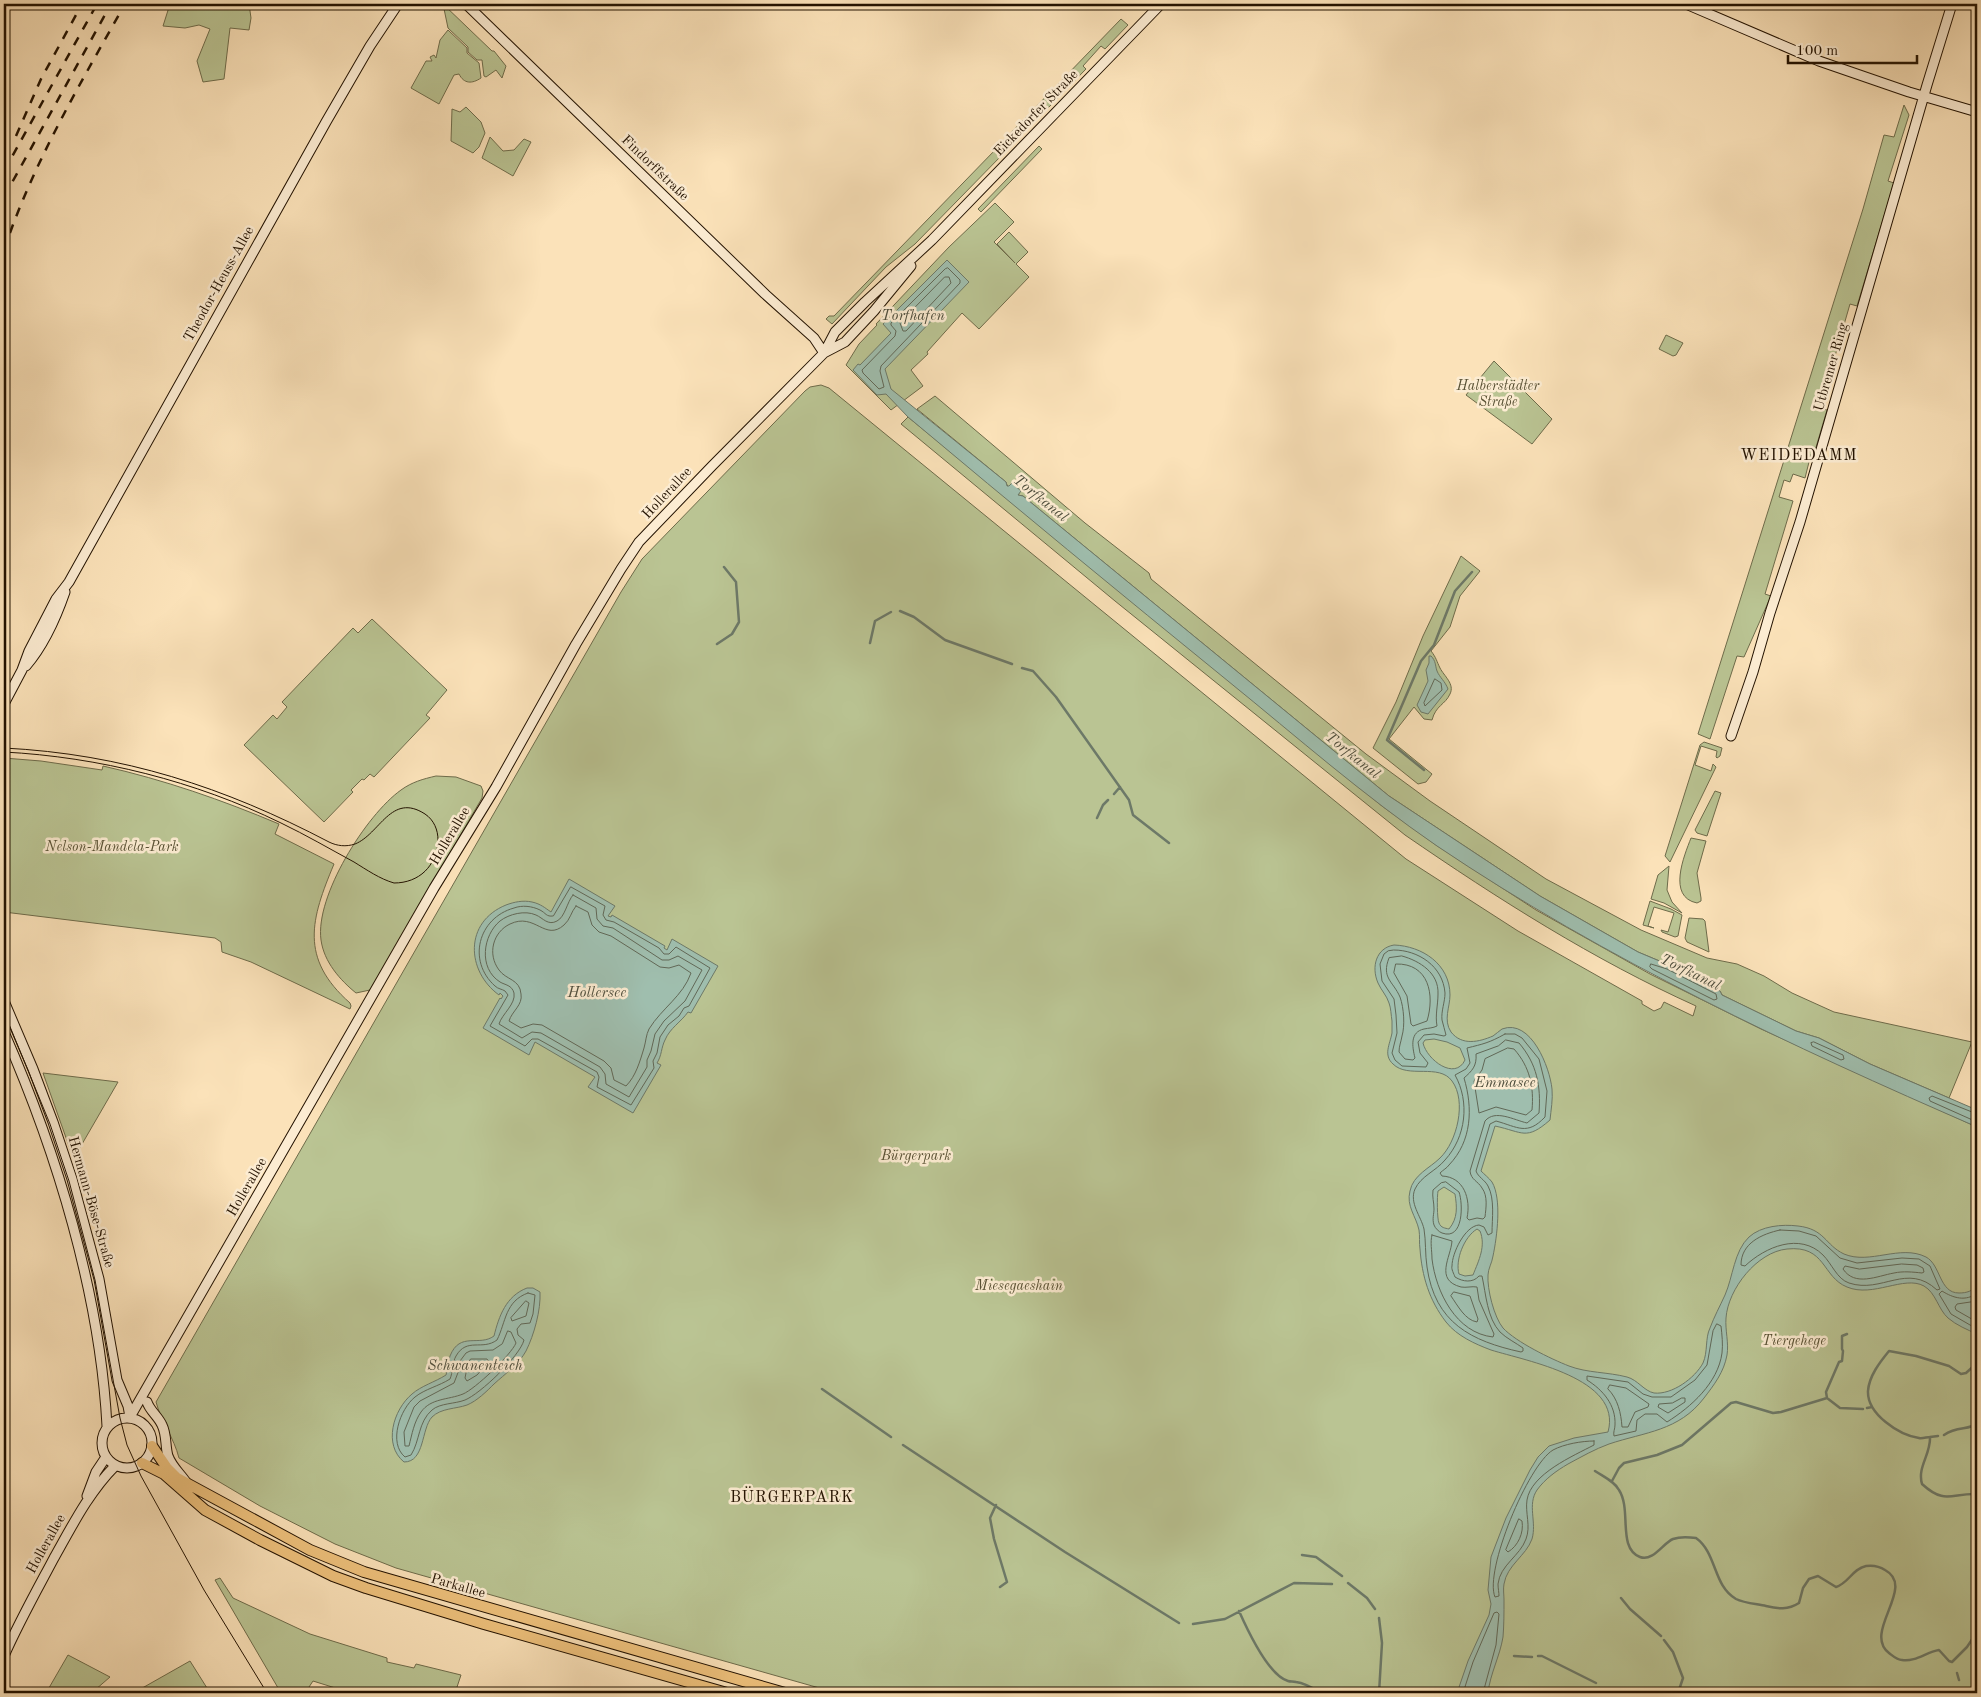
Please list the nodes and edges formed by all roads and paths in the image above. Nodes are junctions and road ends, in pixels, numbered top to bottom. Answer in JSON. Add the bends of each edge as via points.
{"nodes":[{"id":1,"x":398,"y":4,"type":"edge"},
{"id":2,"x":466,"y":4,"type":"edge"},
{"id":3,"x":1161,"y":4,"type":"edge"},
{"id":4,"x":1686,"y":4,"type":"edge"},
{"id":5,"x":1952,"y":4,"type":"edge"},
{"id":6,"x":1923,"y":97,"type":"junction"},
{"id":7,"x":1977,"y":112,"type":"edge"},
{"id":8,"x":931,"y":241,"type":"junction"},
{"id":9,"x":824,"y":353,"type":"junction"},
{"id":10,"x":4,"y":704,"type":"edge"},
{"id":11,"x":1731,"y":736,"type":"dead end"},
{"id":12,"x":4,"y":1001,"type":"edge"},
{"id":13,"x":4,"y":1032,"type":"edge"},
{"id":14,"x":155,"y":1376,"type":"junction"},
{"id":15,"x":147,"y":1402,"type":"junction"},
{"id":16,"x":130,"y":1417,"type":"junction"},
{"id":17,"x":144,"y":1424,"type":"junction"},
{"id":18,"x":107,"y":1426,"type":"junction"},
{"id":19,"x":152,"y":1446,"type":"junction"},
{"id":20,"x":106,"y":1457,"type":"junction"},
{"id":21,"x":142,"y":1463,"type":"junction"},
{"id":22,"x":115,"y":1466,"type":"junction"},
{"id":23,"x":186,"y":1482,"type":"junction"},
{"id":24,"x":84,"y":1505,"type":"junction"},
{"id":25,"x":18,"y":1623,"type":"junction"},
{"id":26,"x":4,"y":1644,"type":"edge"},
{"id":27,"x":4,"y":1656,"type":"edge"},
{"id":28,"x":727,"y":1693,"type":"edge"},
{"id":29,"x":786,"y":1693,"type":"edge"}],
"edges":[{"from":1,"to":10,"type":"main road","name":"Theodor-Heuss-Allee","via":[[326,122],[69,582],[36,655],[22,670]]},
{"from":2,"to":9,"type":"main road","name":"Findorffstraße","via":[[814,338]]},
{"from":3,"to":8,"type":"main road","name":"Eickedorfer Straße"},
{"from":4,"to":6,"type":"main road","via":[[1819,61]]},
{"from":5,"to":6,"type":"main road","name":"Utbremer Ring"},
{"from":6,"to":7,"type":"main road"},
{"from":6,"to":11,"type":"main road","name":"Utbremer Ring","via":[[1800,522]]},
{"from":8,"to":9,"type":"main road","name":"Eickedorfer Straße","via":[[835,332]]},
{"from":8,"to":9,"type":"main road","name":"Eickedorfer Straße","via":[[845,342]]},
{"from":9,"to":14,"type":"main road","name":"Hollerallee","via":[[639,542],[621,569]]},
{"from":12,"to":16,"type":"main road","name":"Hermann-Böse-Straße","via":[[33,1069],[72,1179],[99,1279],[117,1380]]},
{"from":13,"to":18,"type":"main road","name":"Hermann-Böse-Straße","via":[[39,1119],[68,1210],[99,1347]]},
{"from":14,"to":15,"type":"main road","name":"Hollerallee"},
{"from":14,"to":16,"type":"main road","name":"Hollerallee"},
{"from":15,"to":17,"type":"main road","name":"Hollerallee"},
{"from":15,"to":23,"type":"main road","via":[[163,1427],[172,1465]]},
{"from":16,"to":17,"type":"main road"},
{"from":16,"to":18,"type":"main road","via":[[118,1419]]},
{"from":17,"to":19,"type":"main road","via":[[150,1432]]},
{"from":18,"to":20,"type":"main road","via":[[101,1445]]},
{"from":19,"to":21,"type":"main road"},
{"from":19,"to":23,"type":"main road","name":"Parkallee","via":[[167,1468]]},
{"from":20,"to":22,"type":"main road"},
{"from":20,"to":24,"type":"main road","name":"Hollerallee","via":[[96,1472]]},
{"from":21,"to":22,"type":"main road","via":[[128,1468]]},
{"from":21,"to":28,"type":"main road","name":"Parkallee","via":[[164,1474],[205,1510],[333,1576],[484,1624]]},
{"from":22,"to":24,"type":"main road","name":"Hollerallee"},
{"from":23,"to":29,"type":"main road","name":"Parkallee","via":[[310,1550],[364,1572]]},
{"from":24,"to":25,"type":"main road","name":"Hollerallee"},
{"from":25,"to":26,"type":"main road","name":"Hollerallee"},
{"from":25,"to":27,"type":"main road","name":"Hollerallee"}]}
